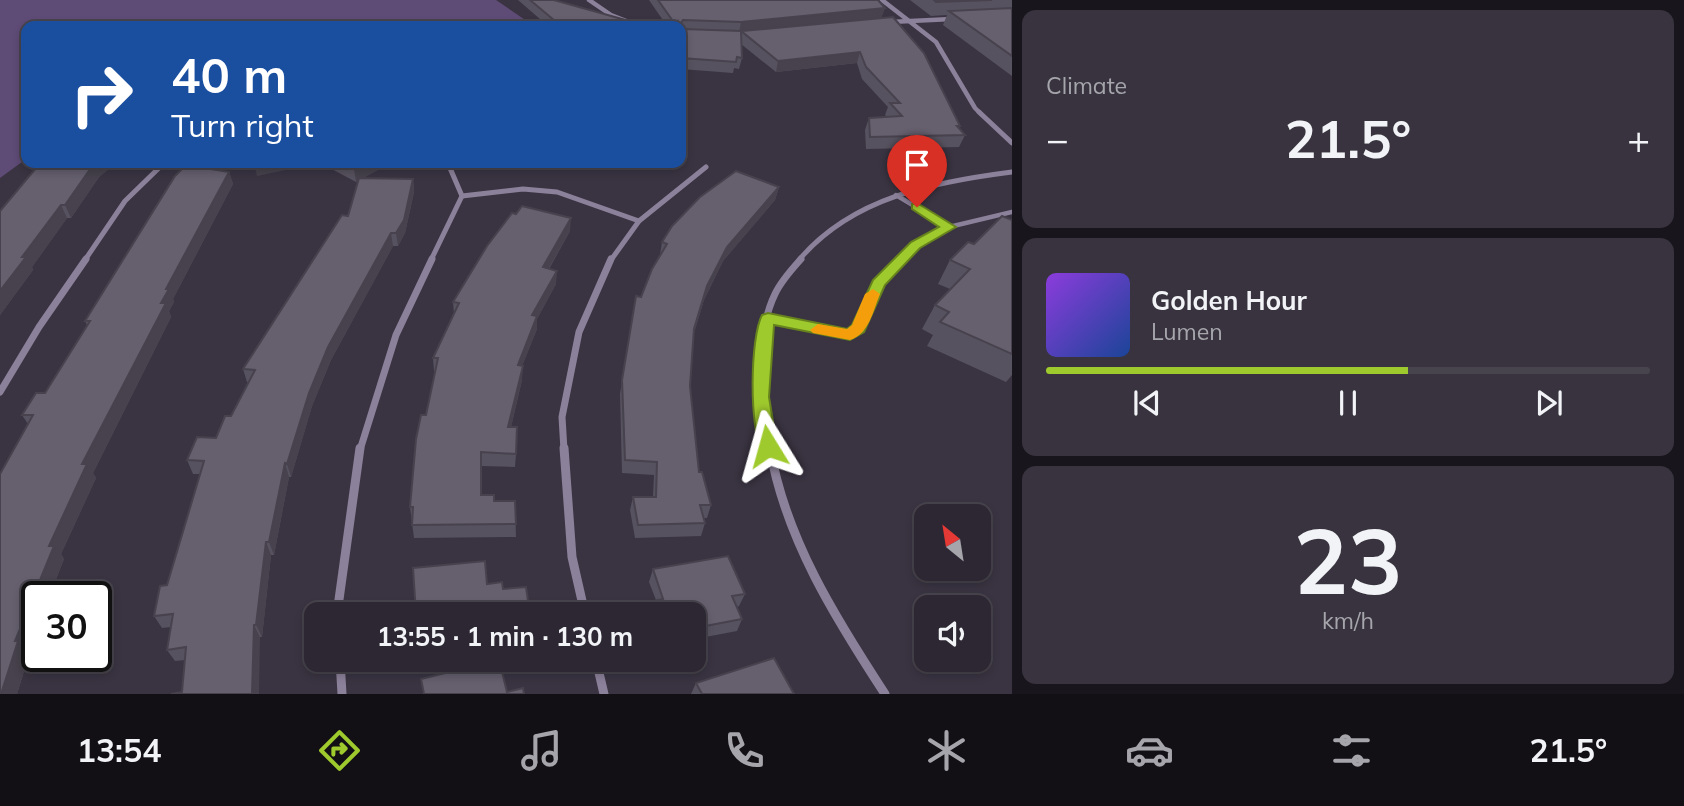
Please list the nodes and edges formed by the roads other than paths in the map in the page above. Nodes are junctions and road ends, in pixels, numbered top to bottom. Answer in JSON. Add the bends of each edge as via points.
{"nodes":[{"id":1,"x":589,"y":0,"type":"edge"},
{"id":2,"x":882,"y":0,"type":"edge"},
{"id":3,"x":961,"y":19,"type":"edge"},
{"id":4,"x":626,"y":21,"type":"edge"},
{"id":5,"x":910,"y":21,"type":"junction"},
{"id":6,"x":887,"y":22,"type":"edge"},
{"id":7,"x":1012,"y":143,"type":"edge"},
{"id":8,"x":706,"y":167,"type":"dead end"},
{"id":9,"x":159,"y":168,"type":"edge"},
{"id":10,"x":450,"y":168,"type":"edge"},
{"id":11,"x":1012,"y":172,"type":"edge"},
{"id":12,"x":897,"y":195,"type":"junction"},
{"id":13,"x":462,"y":196,"type":"junction"},
{"id":14,"x":1012,"y":212,"type":"edge"},
{"id":15,"x":639,"y":221,"type":"junction"},
{"id":16,"x":949,"y":227,"type":"junction"},
{"id":17,"x":768,"y":318,"type":"junction"},
{"id":18,"x":0,"y":393,"type":"edge"},
{"id":19,"x":339,"y":602,"type":"edge"},
{"id":20,"x":582,"y":602,"type":"edge"},
{"id":21,"x":341,"y":672,"type":"edge"},
{"id":22,"x":599,"y":672,"type":"edge"},
{"id":23,"x":342,"y":694,"type":"edge"},
{"id":24,"x":604,"y":694,"type":"edge"},
{"id":25,"x":885,"y":694,"type":"edge"}],
"edges":[{"from":1,"to":4,"type":"street"},
{"from":2,"to":5,"type":"street"},
{"from":3,"to":5,"type":"street"},
{"from":5,"to":6,"type":"street"},
{"from":5,"to":7,"type":"street","via":[[936,42],[975,107]]},
{"from":8,"to":15,"type":"street"},
{"from":9,"to":18,"type":"street","via":[[125,201]]},
{"from":10,"to":13,"type":"street"},
{"from":11,"to":12,"type":"street","via":[[967,177]]},
{"from":12,"to":16,"type":"lane"},
{"from":12,"to":17,"type":"street","via":[[844,219],[803,253],[774,294]]},
{"from":13,"to":15,"type":"street","via":[[523,189],[557,192]]},
{"from":13,"to":19,"type":"street","via":[[396,335],[359,452]]},
{"from":14,"to":16,"type":"lane"},
{"from":15,"to":20,"type":"street","via":[[612,254],[579,332],[562,417],[572,557]]},
{"from":16,"to":17,"type":"lane","via":[[916,245],[878,284],[858,328],[850,334]]},
{"from":17,"to":25,"type":"street","via":[[761,397],[768,446],[786,510],[812,574]]},
{"from":21,"to":23,"type":"street"},
{"from":22,"to":24,"type":"street"}]}
